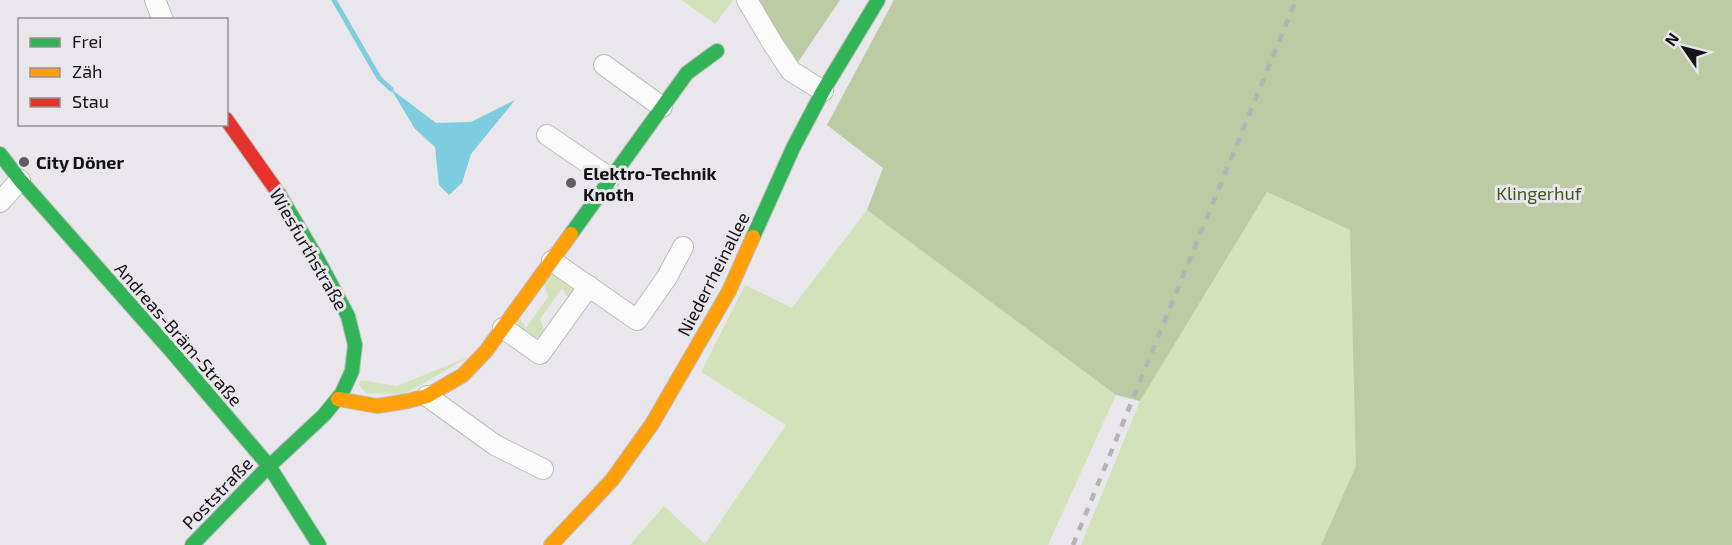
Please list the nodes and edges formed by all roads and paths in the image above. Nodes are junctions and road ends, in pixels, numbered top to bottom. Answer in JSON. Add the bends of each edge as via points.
{"nodes":[{"id":1,"x":155,"y":0,"type":"edge"},
{"id":2,"x":747,"y":0,"type":"edge"},
{"id":3,"x":878,"y":0,"type":"edge"},
{"id":4,"x":162,"y":18,"type":"edge"},
{"id":5,"x":717,"y":51,"type":"dead end"},
{"id":6,"x":604,"y":65,"type":"dead end"},
{"id":7,"x":823,"y":91,"type":"junction"},
{"id":8,"x":662,"y":107,"type":"junction"},
{"id":9,"x":228,"y":122,"type":"edge"},
{"id":10,"x":547,"y":135,"type":"dead end"},
{"id":11,"x":0,"y":154,"type":"edge"},
{"id":12,"x":610,"y":178,"type":"junction"},
{"id":13,"x":20,"y":180,"type":"junction"},
{"id":14,"x":0,"y":202,"type":"edge"},
{"id":15,"x":683,"y":248,"type":"dead end"},
{"id":16,"x":552,"y":261,"type":"junction"},
{"id":17,"x":589,"y":286,"type":"junction"},
{"id":18,"x":503,"y":328,"type":"junction"},
{"id":19,"x":426,"y":396,"type":"junction"},
{"id":20,"x":338,"y":399,"type":"junction"},
{"id":21,"x":269,"y":466,"type":"junction"},
{"id":22,"x":543,"y":470,"type":"dead end"},
{"id":23,"x":192,"y":545,"type":"edge"},
{"id":24,"x":319,"y":545,"type":"edge"},
{"id":25,"x":551,"y":545,"type":"edge"}],
"edges":[{"from":1,"to":4,"type":"street"},
{"from":2,"to":7,"type":"street","via":[[791,71]]},
{"from":3,"to":7,"type":"main road","name":"Niederrheinallee"},
{"from":5,"to":8,"type":"main road","via":[[687,73]]},
{"from":6,"to":8,"type":"street"},
{"from":7,"to":25,"type":"main road","name":"Niederrheinallee","via":[[729,291],[652,424],[612,480]]},
{"from":8,"to":12,"type":"main road"},
{"from":9,"to":20,"type":"main road","name":"Wiesfurthstraße","via":[[292,215],[347,314],[354,338],[354,359],[350,378]]},
{"from":10,"to":12,"type":"street"},
{"from":11,"to":13,"type":"main road","name":"Andreas-Bräm-Straße"},
{"from":12,"to":16,"type":"main road"},
{"from":13,"to":14,"type":"street"},
{"from":13,"to":21,"type":"main road","name":"Andreas-Bräm-Straße"},
{"from":15,"to":17,"type":"street","via":[[637,320]]},
{"from":16,"to":17,"type":"street"},
{"from":16,"to":18,"type":"main road"},
{"from":17,"to":18,"type":"street","via":[[540,354]]},
{"from":18,"to":19,"type":"main road","via":[[463,375]]},
{"from":19,"to":20,"type":"main road","via":[[377,406]]},
{"from":19,"to":22,"type":"street","via":[[495,445]]},
{"from":20,"to":21,"type":"main road","name":"Wiesfurthstraße"},
{"from":21,"to":23,"type":"main road","name":"Poststraße"},
{"from":21,"to":24,"type":"main road","name":"Andreas-Bräm-Straße"}]}
